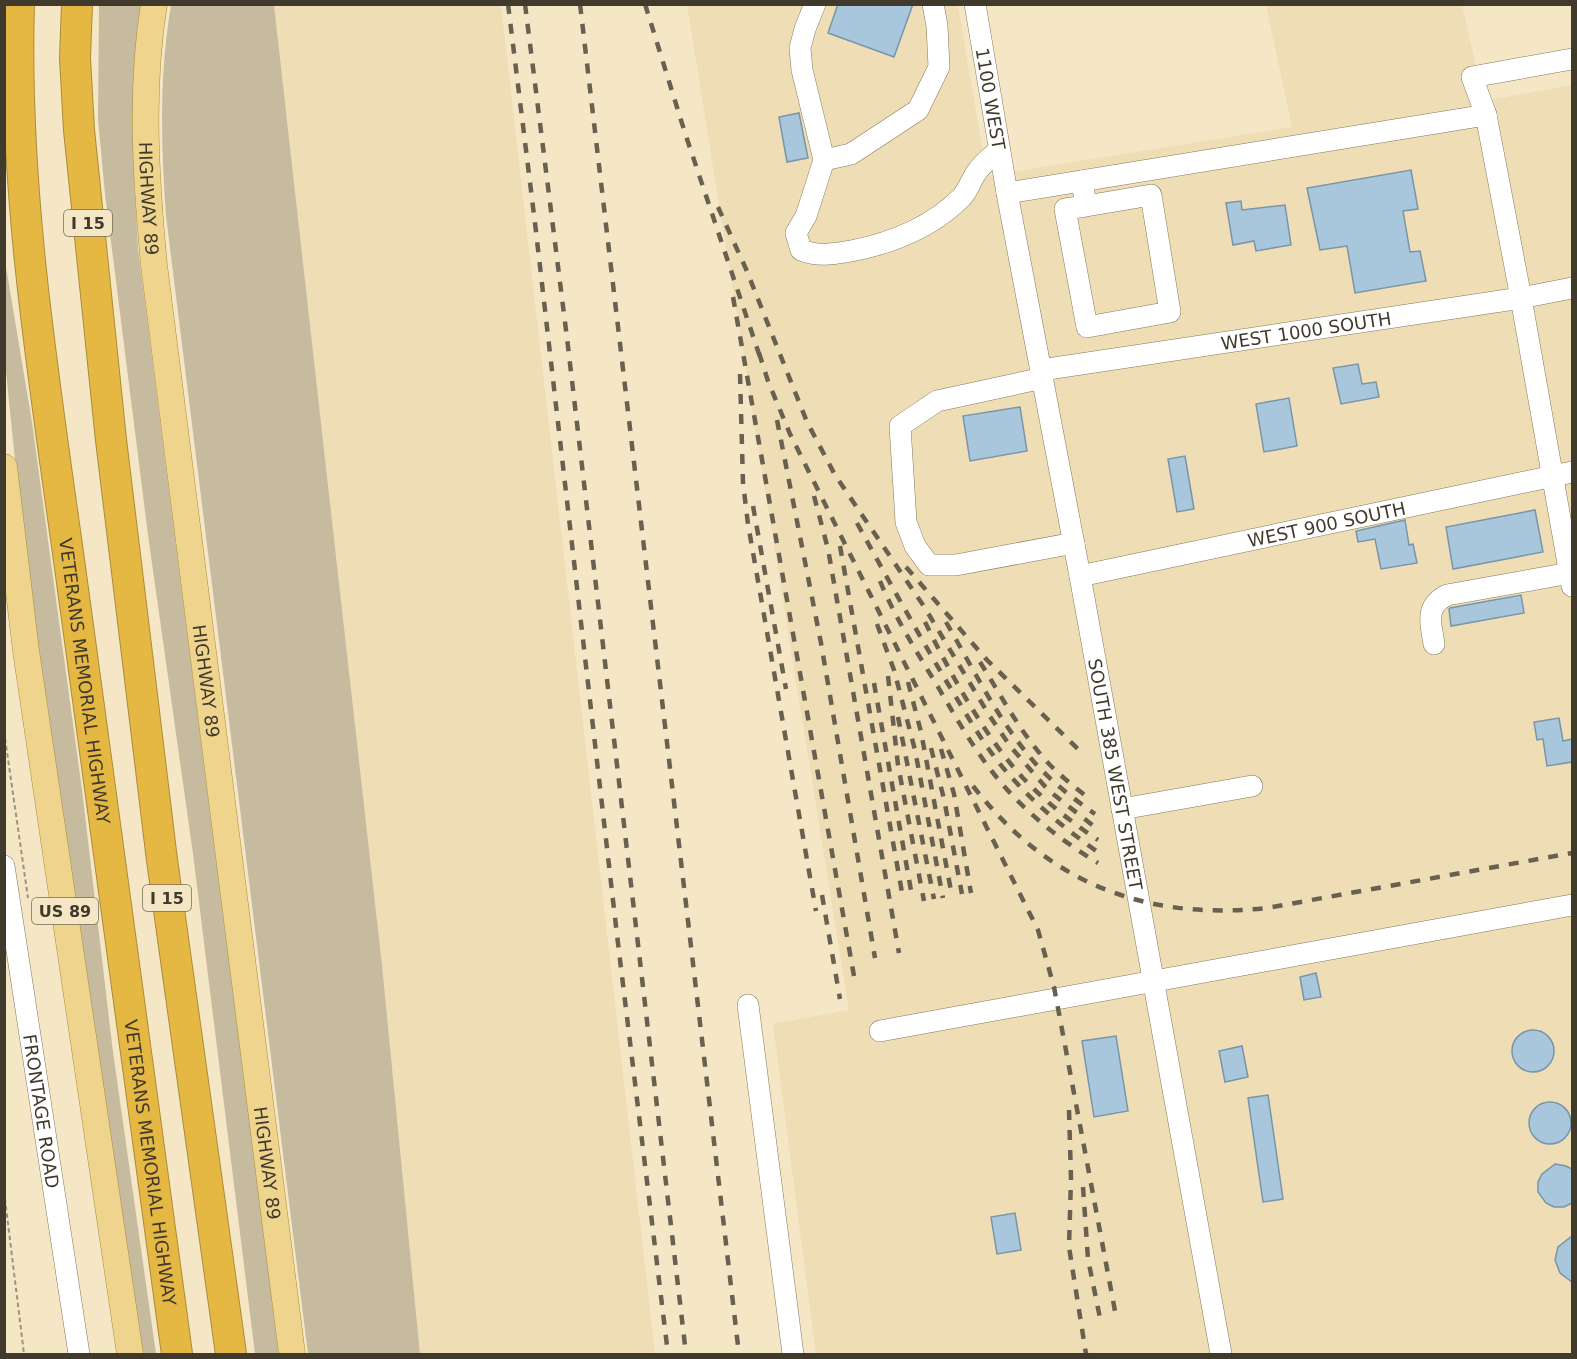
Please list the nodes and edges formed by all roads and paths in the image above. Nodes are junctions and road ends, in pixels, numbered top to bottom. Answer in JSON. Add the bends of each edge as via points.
{"nodes":[{"id":1,"x":19,"y":4,"type":"edge"},
{"id":2,"x":76,"y":4,"type":"edge"},
{"id":3,"x":154,"y":4,"type":"edge"},
{"id":4,"x":815,"y":4,"type":"edge"},
{"id":5,"x":933,"y":4,"type":"edge"},
{"id":6,"x":975,"y":4,"type":"edge"},
{"id":7,"x":1572,"y":59,"type":"edge"},
{"id":8,"x":1486,"y":115,"type":"junction"},
{"id":9,"x":999,"y":150,"type":"junction"},
{"id":10,"x":824,"y":160,"type":"junction"},
{"id":11,"x":1082,"y":181,"type":"junction"},
{"id":12,"x":1007,"y":193,"type":"junction"},
{"id":13,"x":1086,"y":206,"type":"junction"},
{"id":14,"x":4,"y":209,"type":"edge"},
{"id":15,"x":1572,"y":288,"type":"edge"},
{"id":16,"x":1521,"y":298,"type":"junction"},
{"id":17,"x":42,"y":368,"type":"junction"},
{"id":18,"x":1042,"y":374,"type":"junction"},
{"id":19,"x":4,"y":467,"type":"edge"},
{"id":20,"x":1562,"y":474,"type":"edge"},
{"id":21,"x":1074,"y":543,"type":"junction"},
{"id":22,"x":1080,"y":576,"type":"junction"},
{"id":23,"x":1571,"y":580,"type":"edge"},
{"id":24,"x":1434,"y":644,"type":"dead end"},
{"id":25,"x":1252,"y":786,"type":"dead end"},
{"id":26,"x":1122,"y":809,"type":"junction"},
{"id":27,"x":4,"y":866,"type":"edge"},
{"id":28,"x":1572,"y":905,"type":"edge"},
{"id":29,"x":1154,"y":980,"type":"junction"},
{"id":30,"x":748,"y":1005,"type":"dead end"},
{"id":31,"x":880,"y":1031,"type":"dead end"},
{"id":32,"x":4,"y":1191,"type":"edge"},
{"id":33,"x":24,"y":1354,"type":"edge"},
{"id":34,"x":79,"y":1354,"type":"edge"},
{"id":35,"x":130,"y":1354,"type":"edge"},
{"id":36,"x":177,"y":1354,"type":"edge"},
{"id":37,"x":231,"y":1354,"type":"edge"},
{"id":38,"x":292,"y":1354,"type":"edge"},
{"id":39,"x":793,"y":1354,"type":"edge"},
{"id":40,"x":1221,"y":1354,"type":"edge"}],
"edges":[{"from":1,"to":17,"type":"highway","name":"VETERANS MEMORIAL HIGHWAY","number":"I 15","via":[[21,179]]},
{"from":2,"to":37,"type":"highway","number":"I 15","via":[[79,130],[111,440],[162,860]]},
{"from":3,"to":38,"type":"main road","name":"HIGHWAY 89","via":[[147,149],[154,265]]},
{"from":4,"to":10,"type":"street","via":[[800,48]]},
{"from":5,"to":10,"type":"street","via":[[939,67],[918,110],[851,154]]},
{"from":6,"to":9,"type":"street","name":"1100 WEST"},
{"from":7,"to":8,"type":"street","via":[[1472,77]]},
{"from":8,"to":11,"type":"street"},
{"from":8,"to":16,"type":"street"},
{"from":9,"to":10,"type":"street","via":[[985,162],[964,195],[941,216],[911,234],[877,246],[812,255],[801,250],[796,233],[806,216]]},
{"from":9,"to":12,"type":"street","name":"1100 WEST"},
{"from":11,"to":12,"type":"street"},
{"from":11,"to":13,"type":"street"},
{"from":12,"to":18,"type":"street","name":"SOUTH 385 WEST STREET"},
{"from":13,"to":13,"type":"street","via":[[1065,209],[1087,327],[1170,312],[1150,195]]},
{"from":14,"to":17,"type":"highway"},
{"from":15,"to":16,"type":"street","name":"WEST 1000 SOUTH"},
{"from":16,"to":18,"type":"street","name":"WEST 1000 SOUTH"},
{"from":16,"to":20,"type":"street"},
{"from":17,"to":36,"type":"highway","name":"VETERANS MEMORIAL HIGHWAY","number":"I 15"},
{"from":18,"to":21,"type":"street","name":"SOUTH 385 WEST STREET"},
{"from":18,"to":21,"type":"street","name":"WEST 1000 SOUTH","via":[[937,401],[900,426],[906,522],[915,546],[929,565],[956,565]]},
{"from":19,"to":35,"type":"main road","number":"US 89","via":[[26,651]]},
{"from":20,"to":22,"type":"street","name":"WEST 900 SOUTH"},
{"from":20,"to":23,"type":"street"},
{"from":21,"to":22,"type":"street","name":"SOUTH 385 WEST STREET"},
{"from":22,"to":26,"type":"street","name":"SOUTH 385 WEST STREET"},
{"from":23,"to":24,"type":"street","via":[[1446,595],[1434,604],[1431,612]]},
{"from":25,"to":26,"type":"street"},
{"from":26,"to":29,"type":"street","name":"SOUTH 385 WEST STREET"},
{"from":27,"to":34,"type":"street","name":"FRONTAGE ROAD"},
{"from":28,"to":29,"type":"street"},
{"from":29,"to":31,"type":"street"},
{"from":29,"to":40,"type":"street","name":"SOUTH 385 WEST STREET"},
{"from":30,"to":39,"type":"street"},
{"from":32,"to":33,"type":"path"}]}
